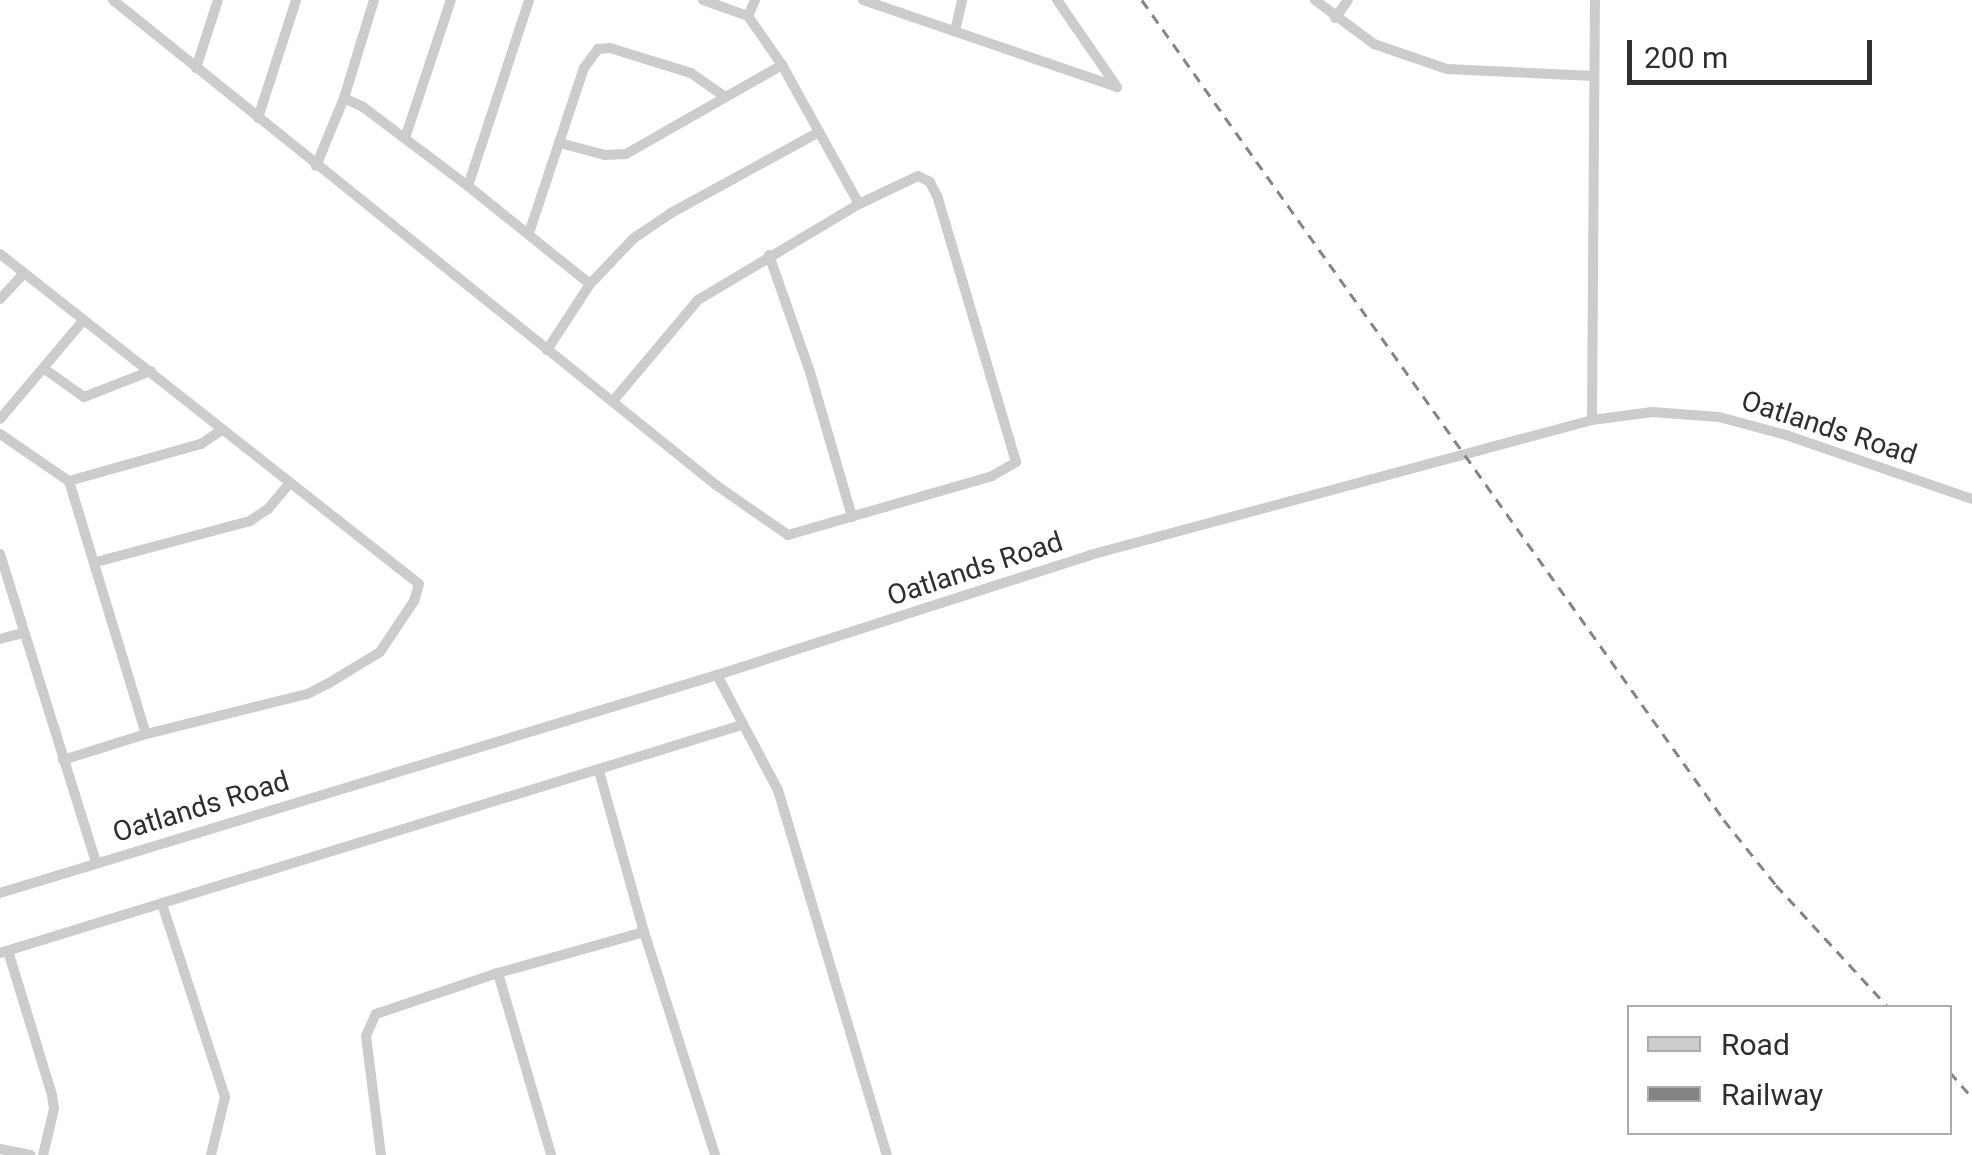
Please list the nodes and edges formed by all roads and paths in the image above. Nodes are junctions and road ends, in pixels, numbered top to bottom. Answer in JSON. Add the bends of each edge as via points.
{"nodes":[{"id":1,"x":113,"y":0,"type":"edge"},
{"id":2,"x":218,"y":0,"type":"edge"},
{"id":3,"x":296,"y":0,"type":"edge"},
{"id":4,"x":374,"y":0,"type":"edge"},
{"id":5,"x":450,"y":0,"type":"edge"},
{"id":6,"x":529,"y":0,"type":"edge"},
{"id":7,"x":703,"y":0,"type":"edge"},
{"id":8,"x":754,"y":0,"type":"edge"},
{"id":9,"x":864,"y":0,"type":"edge"},
{"id":10,"x":962,"y":0,"type":"edge"},
{"id":11,"x":1057,"y":0,"type":"edge"},
{"id":12,"x":1315,"y":0,"type":"edge"},
{"id":13,"x":1348,"y":0,"type":"edge"},
{"id":14,"x":1595,"y":0,"type":"edge"},
{"id":15,"x":748,"y":16,"type":"junction"},
{"id":16,"x":1335,"y":18,"type":"junction"},
{"id":17,"x":954,"y":31,"type":"junction"},
{"id":18,"x":782,"y":65,"type":"junction"},
{"id":19,"x":196,"y":68,"type":"junction"},
{"id":20,"x":1594,"y":76,"type":"junction"},
{"id":21,"x":344,"y":98,"type":"junction"},
{"id":22,"x":725,"y":98,"type":"junction"},
{"id":23,"x":258,"y":118,"type":"junction"},
{"id":24,"x":819,"y":132,"type":"junction"},
{"id":25,"x":406,"y":138,"type":"junction"},
{"id":26,"x":560,"y":143,"type":"junction"},
{"id":27,"x":316,"y":166,"type":"junction"},
{"id":28,"x":468,"y":186,"type":"junction"},
{"id":29,"x":859,"y":204,"type":"junction"},
{"id":30,"x":529,"y":233,"type":"junction"},
{"id":31,"x":0,"y":254,"type":"edge"},
{"id":32,"x":768,"y":255,"type":"junction"},
{"id":33,"x":24,"y":273,"type":"junction"},
{"id":34,"x":590,"y":284,"type":"junction"},
{"id":35,"x":0,"y":299,"type":"edge"},
{"id":36,"x":82,"y":322,"type":"junction"},
{"id":37,"x":548,"y":350,"type":"junction"},
{"id":38,"x":46,"y":370,"type":"junction"},
{"id":39,"x":151,"y":371,"type":"junction"},
{"id":40,"x":613,"y":401,"type":"junction"},
{"id":41,"x":0,"y":418,"type":"edge"},
{"id":42,"x":1592,"y":420,"type":"junction"},
{"id":43,"x":220,"y":431,"type":"junction"},
{"id":44,"x":0,"y":434,"type":"edge"},
{"id":45,"x":69,"y":481,"type":"junction"},
{"id":46,"x":288,"y":485,"type":"junction"},
{"id":47,"x":1972,"y":499,"type":"edge"},
{"id":48,"x":852,"y":517,"type":"junction"},
{"id":49,"x":0,"y":554,"type":"edge"},
{"id":50,"x":96,"y":562,"type":"junction"},
{"id":51,"x":22,"y":633,"type":"junction"},
{"id":52,"x":0,"y":639,"type":"edge"},
{"id":53,"x":717,"y":675,"type":"junction"},
{"id":54,"x":742,"y":724,"type":"junction"},
{"id":55,"x":146,"y":734,"type":"junction"},
{"id":56,"x":63,"y":760,"type":"junction"},
{"id":57,"x":599,"y":771,"type":"junction"},
{"id":58,"x":96,"y":862,"type":"junction"},
{"id":59,"x":0,"y":893,"type":"edge"},
{"id":60,"x":162,"y":904,"type":"junction"},
{"id":61,"x":644,"y":932,"type":"junction"},
{"id":62,"x":4,"y":952,"type":"edge"},
{"id":63,"x":498,"y":972,"type":"junction"},
{"id":64,"x":0,"y":1149,"type":"edge"},
{"id":65,"x":551,"y":1154,"type":"edge"},
{"id":66,"x":30,"y":1155,"type":"edge"},
{"id":67,"x":43,"y":1155,"type":"edge"},
{"id":68,"x":211,"y":1155,"type":"edge"},
{"id":69,"x":381,"y":1155,"type":"edge"},
{"id":70,"x":715,"y":1155,"type":"edge"},
{"id":71,"x":886,"y":1155,"type":"edge"}],
"edges":[{"from":1,"to":19,"type":"street"},
{"from":2,"to":19,"type":"street"},
{"from":3,"to":23,"type":"street"},
{"from":4,"to":21,"type":"street"},
{"from":5,"to":25,"type":"street"},
{"from":6,"to":28,"type":"street"},
{"from":7,"to":15,"type":"street"},
{"from":8,"to":15,"type":"street"},
{"from":9,"to":17,"type":"street"},
{"from":10,"to":17,"type":"street"},
{"from":11,"to":17,"type":"street","via":[[1117,87]]},
{"from":12,"to":16,"type":"street"},
{"from":13,"to":16,"type":"street"},
{"from":14,"to":20,"type":"street"},
{"from":15,"to":18,"type":"street"},
{"from":16,"to":20,"type":"street","via":[[1374,44],[1447,69]]},
{"from":18,"to":22,"type":"street"},
{"from":18,"to":24,"type":"street"},
{"from":19,"to":23,"type":"street"},
{"from":20,"to":42,"type":"street"},
{"from":21,"to":25,"type":"street"},
{"from":21,"to":27,"type":"street"},
{"from":22,"to":26,"type":"street","via":[[626,154]]},
{"from":22,"to":26,"type":"street","via":[[691,73],[598,49],[584,68]]},
{"from":23,"to":27,"type":"street"},
{"from":24,"to":29,"type":"street"},
{"from":24,"to":34,"type":"street","via":[[634,238]]},
{"from":25,"to":28,"type":"street"},
{"from":26,"to":30,"type":"street"},
{"from":27,"to":37,"type":"street"},
{"from":28,"to":30,"type":"street"},
{"from":29,"to":32,"type":"street"},
{"from":29,"to":48,"type":"street","via":[[910,177],[924,177],[934,188],[1016,462],[992,476]]},
{"from":30,"to":34,"type":"street"},
{"from":31,"to":33,"type":"street"},
{"from":32,"to":40,"type":"street","via":[[688,308]]},
{"from":32,"to":48,"type":"street"},
{"from":33,"to":35,"type":"street"},
{"from":33,"to":36,"type":"street"},
{"from":34,"to":37,"type":"street"},
{"from":36,"to":38,"type":"street"},
{"from":36,"to":39,"type":"street"},
{"from":37,"to":40,"type":"street"},
{"from":38,"to":39,"type":"street","via":[[84,397]]},
{"from":38,"to":41,"type":"street"},
{"from":39,"to":43,"type":"street"},
{"from":40,"to":48,"type":"street","via":[[788,536]]},
{"from":42,"to":47,"type":"street","name":"Oatlands Road","via":[[1652,412],[1719,417]]},
{"from":42,"to":53,"type":"street","name":"Oatlands Road","via":[[1106,551]]},
{"from":43,"to":45,"type":"street","via":[[201,444]]},
{"from":43,"to":46,"type":"street"},
{"from":44,"to":45,"type":"street"},
{"from":45,"to":50,"type":"street"},
{"from":46,"to":50,"type":"street","via":[[250,520]]},
{"from":46,"to":55,"type":"street","via":[[419,584],[414,601],[380,652],[308,694]]},
{"from":49,"to":51,"type":"street"},
{"from":50,"to":55,"type":"street"},
{"from":51,"to":52,"type":"street"},
{"from":51,"to":56,"type":"street"},
{"from":53,"to":54,"type":"street"},
{"from":53,"to":58,"type":"street","name":"Oatlands Road"},
{"from":54,"to":57,"type":"street"},
{"from":54,"to":71,"type":"street","via":[[778,790]]},
{"from":55,"to":56,"type":"street"},
{"from":56,"to":58,"type":"street"},
{"from":57,"to":60,"type":"street"},
{"from":57,"to":61,"type":"street"},
{"from":58,"to":59,"type":"street","name":"Oatlands Road"},
{"from":60,"to":62,"type":"street"},
{"from":60,"to":68,"type":"street","via":[[225,1097]]},
{"from":61,"to":63,"type":"street"},
{"from":61,"to":70,"type":"street"},
{"from":62,"to":67,"type":"street","via":[[52,1095]]},
{"from":63,"to":65,"type":"street"},
{"from":63,"to":69,"type":"street","via":[[382,1009],[369,1024]]},
{"from":64,"to":66,"type":"street"}]}
